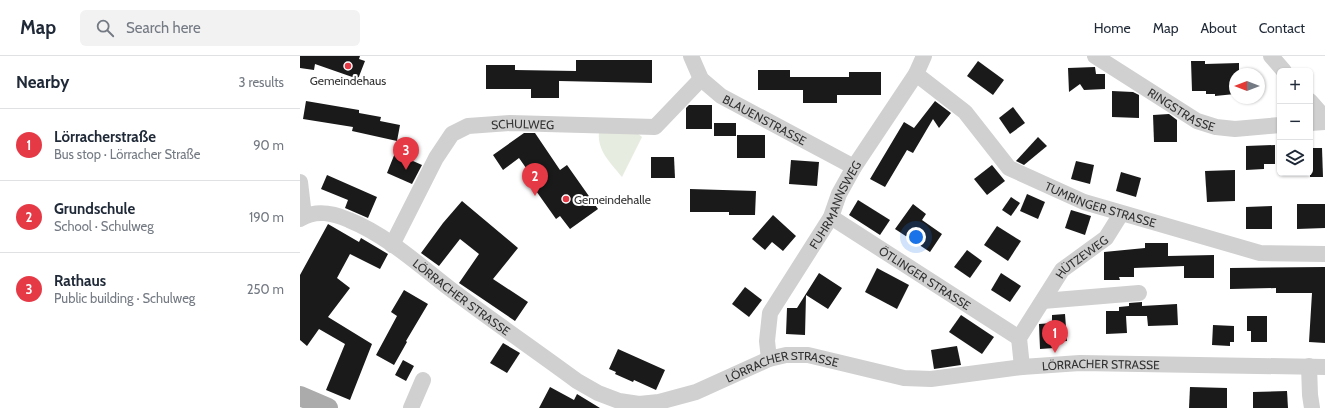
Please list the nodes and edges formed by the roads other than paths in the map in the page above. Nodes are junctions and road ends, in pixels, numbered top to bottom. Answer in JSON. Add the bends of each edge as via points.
{"nodes":[{"id":1,"x":691,"y":56,"type":"edge"},
{"id":2,"x":924,"y":56,"type":"edge"},
{"id":3,"x":1095,"y":56,"type":"edge"},
{"id":4,"x":1271,"y":56,"type":"edge"},
{"id":5,"x":1281,"y":68,"type":"edge"},
{"id":6,"x":916,"y":74,"type":"junction"},
{"id":7,"x":701,"y":79,"type":"junction"},
{"id":8,"x":1313,"y":104,"type":"edge"},
{"id":9,"x":1325,"y":118,"type":"edge"},
{"id":10,"x":1325,"y":122,"type":"edge"},
{"id":11,"x":1313,"y":123,"type":"edge"},
{"id":12,"x":1277,"y":125,"type":"edge"},
{"id":13,"x":854,"y":167,"type":"junction"},
{"id":14,"x":300,"y":182,"type":"edge"},
{"id":15,"x":1121,"y":214,"type":"junction"},
{"id":16,"x":831,"y":217,"type":"junction"},
{"id":17,"x":302,"y":218,"type":"edge"},
{"id":18,"x":392,"y":245,"type":"junction"},
{"id":19,"x":1325,"y":254,"type":"edge"},
{"id":20,"x":1139,"y":293,"type":"dead end"},
{"id":21,"x":1043,"y":301,"type":"junction"},
{"id":22,"x":1019,"y":338,"type":"junction"},
{"id":23,"x":769,"y":360,"type":"junction"},
{"id":24,"x":1022,"y":367,"type":"junction"},
{"id":25,"x":1317,"y":367,"type":"edge"},
{"id":26,"x":423,"y":380,"type":"dead end"},
{"id":27,"x":300,"y":396,"type":"edge"},
{"id":28,"x":328,"y":408,"type":"edge"},
{"id":29,"x":411,"y":408,"type":"edge"},
{"id":30,"x":1312,"y":408,"type":"edge"}],
"edges":[{"from":1,"to":7,"type":"street","name":"BLAUENSTRASSE"},
{"from":2,"to":6,"type":"street","name":"FUHRMANNSWEG"},
{"from":3,"to":12,"type":"street","name":"RINGSTRASSE","via":[[1197,121],[1234,129]]},
{"from":4,"to":5,"type":"street"},
{"from":6,"to":13,"type":"street","name":"FUHRMANNSWEG"},
{"from":6,"to":15,"type":"street","name":"TUMRINGER STRASSE","via":[[965,112],[1009,168],[1084,202]]},
{"from":7,"to":13,"type":"street","name":"BLAUENSTRASSE","via":[[721,96]]},
{"from":7,"to":18,"type":"street","name":"SCHULWEG","via":[[655,127],[510,123],[468,126],[452,134],[436,158]]},
{"from":8,"to":9,"type":"street"},
{"from":10,"to":11,"type":"street"},
{"from":13,"to":16,"type":"street","name":"FUHRMANNSWEG","via":[[839,194]]},
{"from":14,"to":17,"type":"street"},
{"from":15,"to":19,"type":"street","name":"TUMRINGER STRASSE","via":[[1260,253]]},
{"from":15,"to":21,"type":"street","name":"HÜTZEWEG","via":[[1106,238],[1062,270]]},
{"from":16,"to":22,"type":"street","name":"ÖTLINGER STRASSE"},
{"from":16,"to":23,"type":"street","name":"FUHRMANNSWEG","via":[[770,313],[767,341]]},
{"from":17,"to":18,"type":"street","name":"LÖRRACHER STRASSE","via":[[316,212],[349,219],[375,232]]},
{"from":18,"to":23,"type":"street","name":"LÖRRACHER STRASSE","via":[[577,381],[619,401],[639,404],[659,402],[696,392]]},
{"from":20,"to":21,"type":"street","name":"HÜTZEWEG"},
{"from":21,"to":22,"type":"street","name":"HÜTZEWEG"},
{"from":22,"to":24,"type":"street"},
{"from":23,"to":24,"type":"street","name":"LÖRRACHER STRASSE","via":[[786,355],[808,355],[904,378],[930,380]]},
{"from":24,"to":25,"type":"street","name":"LÖRRACHER STRASSE","via":[[1080,363]]},
{"from":25,"to":30,"type":"street","via":[[1310,395]]},
{"from":26,"to":29,"type":"street"},
{"from":27,"to":28,"type":"main road"}]}
